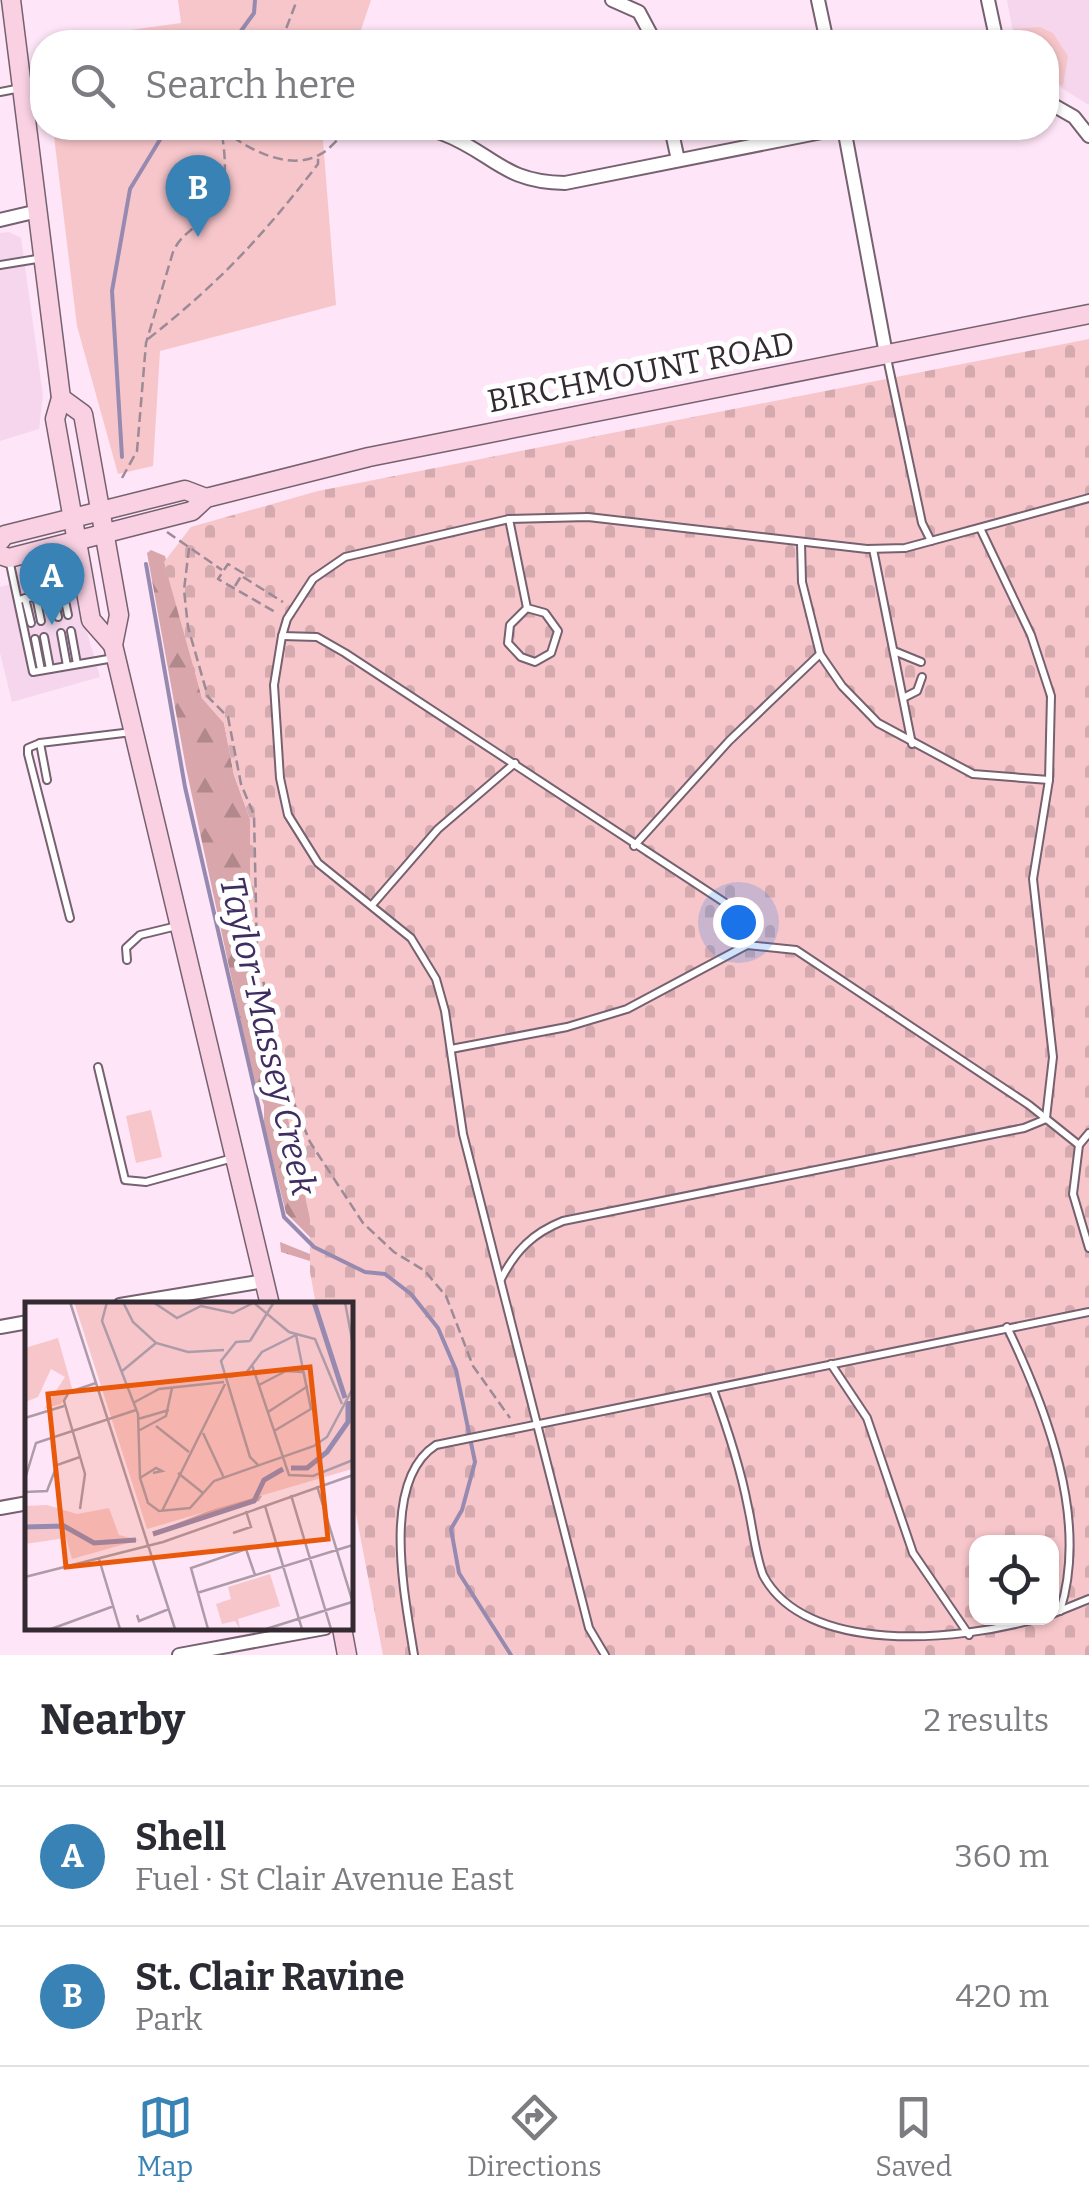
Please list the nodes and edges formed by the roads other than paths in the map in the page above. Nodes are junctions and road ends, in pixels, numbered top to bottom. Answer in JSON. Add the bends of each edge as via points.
{"nodes":[{"id":1,"x":12,"y":0,"type":"edge"},
{"id":2,"x":612,"y":0,"type":"edge"},
{"id":3,"x":818,"y":0,"type":"edge"},
{"id":4,"x":988,"y":0,"type":"edge"},
{"id":5,"x":648,"y":30,"type":"edge"},
{"id":6,"x":824,"y":30,"type":"edge"},
{"id":7,"x":994,"y":30,"type":"edge"},
{"id":8,"x":22,"y":88,"type":"junction"},
{"id":9,"x":0,"y":92,"type":"edge"},
{"id":10,"x":1059,"y":108,"type":"edge"},
{"id":11,"x":1089,"y":136,"type":"edge"},
{"id":12,"x":452,"y":140,"type":"edge"},
{"id":13,"x":674,"y":140,"type":"edge"},
{"id":14,"x":781,"y":140,"type":"edge"},
{"id":15,"x":845,"y":140,"type":"edge"},
{"id":16,"x":678,"y":160,"type":"junction"},
{"id":17,"x":38,"y":210,"type":"junction"},
{"id":18,"x":0,"y":220,"type":"edge"},
{"id":19,"x":44,"y":258,"type":"junction"},
{"id":20,"x":0,"y":265,"type":"edge"},
{"id":21,"x":1089,"y":314,"type":"edge"},
{"id":22,"x":886,"y":354,"type":"junction"},
{"id":23,"x":61,"y":398,"type":"junction"},
{"id":24,"x":206,"y":498,"type":"junction"},
{"id":25,"x":1089,"y":498,"type":"edge"},
{"id":26,"x":101,"y":510,"type":"junction"},
{"id":27,"x":75,"y":516,"type":"junction"},
{"id":28,"x":509,"y":519,"type":"junction"},
{"id":29,"x":980,"y":528,"type":"junction"},
{"id":30,"x":105,"y":532,"type":"junction"},
{"id":31,"x":78,"y":540,"type":"junction"},
{"id":32,"x":931,"y":541,"type":"junction"},
{"id":33,"x":801,"y":543,"type":"junction"},
{"id":34,"x":873,"y":549,"type":"junction"},
{"id":35,"x":3,"y":551,"type":"edge"},
{"id":36,"x":86,"y":586,"type":"junction"},
{"id":37,"x":63,"y":590,"type":"junction"},
{"id":38,"x":53,"y":592,"type":"junction"},
{"id":39,"x":36,"y":596,"type":"junction"},
{"id":40,"x":21,"y":599,"type":"junction"},
{"id":41,"x":527,"y":608,"type":"junction"},
{"id":42,"x":68,"y":615,"type":"dead end"},
{"id":43,"x":58,"y":618,"type":"dead end"},
{"id":44,"x":41,"y":621,"type":"dead end"},
{"id":45,"x":31,"y":623,"type":"dead end"},
{"id":46,"x":71,"y":631,"type":"dead end"},
{"id":47,"x":61,"y":633,"type":"dead end"},
{"id":48,"x":44,"y":636,"type":"dead end"},
{"id":49,"x":282,"y":636,"type":"junction"},
{"id":50,"x":34,"y":638,"type":"dead end"},
{"id":51,"x":894,"y":651,"type":"junction"},
{"id":52,"x":114,"y":652,"type":"junction"},
{"id":53,"x":820,"y":654,"type":"junction"},
{"id":54,"x":921,"y":662,"type":"dead end"},
{"id":55,"x":77,"y":664,"type":"junction"},
{"id":56,"x":67,"y":666,"type":"junction"},
{"id":57,"x":46,"y":669,"type":"junction"},
{"id":58,"x":922,"y":677,"type":"dead end"},
{"id":59,"x":903,"y":698,"type":"junction"},
{"id":60,"x":133,"y":732,"type":"junction"},
{"id":61,"x":40,"y":743,"type":"junction"},
{"id":62,"x":912,"y":745,"type":"junction"},
{"id":63,"x":514,"y":763,"type":"junction"},
{"id":64,"x":47,"y":780,"type":"dead end"},
{"id":65,"x":1049,"y":780,"type":"junction"},
{"id":66,"x":634,"y":846,"type":"junction"},
{"id":67,"x":372,"y":905,"type":"junction"},
{"id":68,"x":70,"y":918,"type":"dead end"},
{"id":69,"x":178,"y":926,"type":"junction"},
{"id":70,"x":747,"y":945,"type":"junction"},
{"id":71,"x":127,"y":960,"type":"dead end"},
{"id":72,"x":452,"y":1048,"type":"junction"},
{"id":73,"x":98,"y":1067,"type":"dead end"},
{"id":74,"x":1046,"y":1119,"type":"junction"},
{"id":75,"x":1089,"y":1133,"type":"edge"},
{"id":76,"x":1079,"y":1145,"type":"junction"},
{"id":77,"x":234,"y":1158,"type":"junction"},
{"id":78,"x":1089,"y":1248,"type":"edge"},
{"id":79,"x":500,"y":1280,"type":"junction"},
{"id":80,"x":264,"y":1281,"type":"junction"},
{"id":81,"x":138,"y":1302,"type":"edge"},
{"id":82,"x":269,"y":1302,"type":"edge"},
{"id":83,"x":1089,"y":1312,"type":"edge"},
{"id":84,"x":25,"y":1323,"type":"edge"},
{"id":85,"x":1007,"y":1327,"type":"junction"},
{"id":86,"x":0,"y":1328,"type":"edge"},
{"id":87,"x":831,"y":1364,"type":"junction"},
{"id":88,"x":713,"y":1389,"type":"junction"},
{"id":89,"x":538,"y":1424,"type":"junction"},
{"id":90,"x":25,"y":1504,"type":"edge"},
{"id":91,"x":0,"y":1508,"type":"edge"},
{"id":92,"x":1089,"y":1599,"type":"edge"},
{"id":93,"x":1059,"y":1606,"type":"edge"},
{"id":94,"x":1059,"y":1612,"type":"edge"},
{"id":95,"x":1012,"y":1625,"type":"edge"},
{"id":96,"x":806,"y":1627,"type":"dead end"},
{"id":97,"x":313,"y":1630,"type":"edge"},
{"id":98,"x":342,"y":1630,"type":"edge"},
{"id":99,"x":969,"y":1636,"type":"junction"},
{"id":100,"x":883,"y":1646,"type":"dead end"},
{"id":101,"x":178,"y":1655,"type":"edge"},
{"id":102,"x":347,"y":1655,"type":"edge"},
{"id":103,"x":414,"y":1655,"type":"edge"},
{"id":104,"x":606,"y":1655,"type":"edge"}],
"edges":[{"from":1,"to":8,"type":"main road"},
{"from":2,"to":5,"type":"street","via":[[638,12]]},
{"from":3,"to":6,"type":"street"},
{"from":4,"to":7,"type":"street"},
{"from":8,"to":9,"type":"lane"},
{"from":8,"to":17,"type":"main road"},
{"from":10,"to":11,"type":"street"},
{"from":12,"to":16,"type":"street","via":[[534,183]]},
{"from":13,"to":16,"type":"street"},
{"from":14,"to":16,"type":"street"},
{"from":15,"to":22,"type":"street"},
{"from":17,"to":18,"type":"street"},
{"from":17,"to":19,"type":"main road"},
{"from":19,"to":20,"type":"lane"},
{"from":19,"to":23,"type":"main road"},
{"from":21,"to":22,"type":"main road","name":"BIRCHMOUNT ROAD"},
{"from":22,"to":24,"type":"main road","name":"BIRCHMOUNT ROAD","via":[[368,457]]},
{"from":22,"to":32,"type":"lane"},
{"from":23,"to":26,"type":"main road","via":[[83,414]]},
{"from":23,"to":27,"type":"main road","via":[[55,419]]},
{"from":24,"to":26,"type":"main road","name":"BIRCHMOUNT ROAD","via":[[185,490]]},
{"from":24,"to":30,"type":"main road","name":"BIRCHMOUNT ROAD","via":[[192,511]]},
{"from":25,"to":29,"type":"lane"},
{"from":26,"to":27,"type":"main road","name":"BIRCHMOUNT ROAD"},
{"from":26,"to":30,"type":"main road"},
{"from":27,"to":31,"type":"main road"},
{"from":27,"to":35,"type":"main road","name":"BIRCHMOUNT ROAD","via":[[5,535]]},
{"from":28,"to":33,"type":"lane","via":[[588,517]]},
{"from":28,"to":41,"type":"lane"},
{"from":28,"to":49,"type":"lane","via":[[345,557],[314,579]]},
{"from":29,"to":32,"type":"lane"},
{"from":29,"to":65,"type":"lane","via":[[1032,634],[1052,696]]},
{"from":30,"to":31,"type":"main road","name":"BIRCHMOUNT ROAD"},
{"from":30,"to":52,"type":"main road","via":[[119,615]]},
{"from":31,"to":35,"type":"main road","name":"BIRCHMOUNT ROAD"},
{"from":31,"to":36,"type":"main road"},
{"from":32,"to":34,"type":"lane"},
{"from":33,"to":34,"type":"lane"},
{"from":33,"to":53,"type":"lane","via":[[802,582]]},
{"from":34,"to":51,"type":"lane"},
{"from":35,"to":40,"type":"lane"},
{"from":36,"to":37,"type":"lane"},
{"from":36,"to":52,"type":"main road","via":[[91,620]]},
{"from":37,"to":38,"type":"lane"},
{"from":37,"to":42,"type":"lane"},
{"from":38,"to":39,"type":"lane"},
{"from":38,"to":43,"type":"lane"},
{"from":39,"to":40,"type":"lane"},
{"from":39,"to":44,"type":"lane"},
{"from":40,"to":45,"type":"lane"},
{"from":40,"to":57,"type":"lane","via":[[33,672]]},
{"from":41,"to":41,"type":"lane","via":[[545,613],[558,630],[551,653],[535,662],[508,644],[510,624]]},
{"from":46,"to":55,"type":"lane"},
{"from":47,"to":56,"type":"lane"},
{"from":48,"to":57,"type":"lane"},
{"from":49,"to":63,"type":"lane","via":[[317,637]]},
{"from":49,"to":67,"type":"lane","via":[[274,685],[288,815],[318,864]]},
{"from":50,"to":57,"type":"lane"},
{"from":51,"to":54,"type":"lane"},
{"from":51,"to":59,"type":"lane"},
{"from":52,"to":55,"type":"lane"},
{"from":52,"to":60,"type":"main road"},
{"from":53,"to":62,"type":"lane","via":[[878,723]]},
{"from":53,"to":66,"type":"lane","via":[[729,740]]},
{"from":55,"to":56,"type":"lane"},
{"from":56,"to":57,"type":"lane"},
{"from":58,"to":59,"type":"lane"},
{"from":59,"to":62,"type":"lane"},
{"from":60,"to":61,"type":"lane"},
{"from":60,"to":69,"type":"main road"},
{"from":61,"to":64,"type":"lane"},
{"from":61,"to":68,"type":"lane","via":[[28,754]]},
{"from":62,"to":65,"type":"lane","via":[[973,774]]},
{"from":63,"to":66,"type":"lane"},
{"from":63,"to":67,"type":"lane","via":[[438,829]]},
{"from":65,"to":74,"type":"lane","via":[[1033,879],[1053,1057]]},
{"from":66,"to":70,"type":"lane","via":[[733,908]]},
{"from":67,"to":72,"type":"lane","via":[[411,938],[431,968]]},
{"from":69,"to":71,"type":"lane","via":[[132,939]]},
{"from":69,"to":77,"type":"main road"},
{"from":70,"to":72,"type":"lane","via":[[627,1009],[567,1028]]},
{"from":70,"to":74,"type":"lane","via":[[796,950]]},
{"from":72,"to":79,"type":"lane","via":[[463,1134]]},
{"from":73,"to":77,"type":"lane","via":[[124,1180],[146,1182]]},
{"from":74,"to":76,"type":"lane"},
{"from":74,"to":79,"type":"lane","via":[[563,1221],[522,1246]]},
{"from":75,"to":76,"type":"lane"},
{"from":76,"to":78,"type":"lane","via":[[1073,1194]]},
{"from":77,"to":80,"type":"main road"},
{"from":79,"to":89,"type":"lane"},
{"from":80,"to":81,"type":"street"},
{"from":80,"to":82,"type":"main road"},
{"from":83,"to":85,"type":"lane"},
{"from":84,"to":86,"type":"street"},
{"from":85,"to":87,"type":"lane"},
{"from":85,"to":93,"type":"lane","via":[[1058,1436],[1076,1501],[1079,1559]]},
{"from":87,"to":88,"type":"lane"},
{"from":87,"to":99,"type":"lane","via":[[867,1418],[913,1553]]},
{"from":88,"to":89,"type":"lane"},
{"from":88,"to":96,"type":"lane","via":[[764,1576],[781,1605]]},
{"from":89,"to":103,"type":"lane","via":[[452,1440],[415,1464],[403,1496]]},
{"from":89,"to":104,"type":"lane","via":[[590,1628]]},
{"from":90,"to":91,"type":"street"},
{"from":92,"to":94,"type":"lane"},
{"from":95,"to":99,"type":"lane"},
{"from":97,"to":101,"type":"street"},
{"from":98,"to":102,"type":"main road"},
{"from":99,"to":100,"type":"lane"}]}
